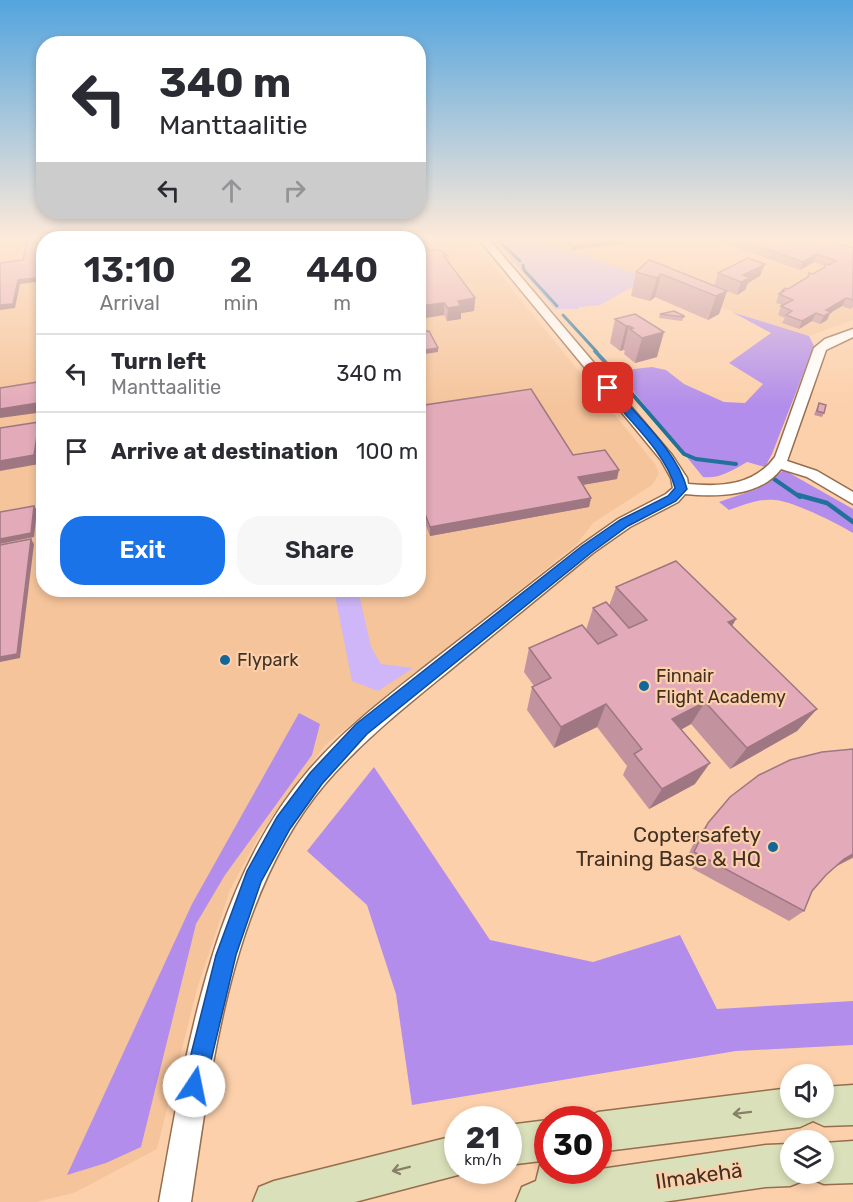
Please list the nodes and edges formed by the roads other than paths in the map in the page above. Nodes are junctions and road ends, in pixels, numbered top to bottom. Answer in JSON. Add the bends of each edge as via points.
{"nodes":[{"id":1,"x":530,"y":294,"type":"edge"},
{"id":2,"x":853,"y":333,"type":"edge"},
{"id":3,"x":778,"y":463,"type":"junction"},
{"id":4,"x":681,"y":489,"type":"junction"},
{"id":5,"x":853,"y":499,"type":"edge"},
{"id":6,"x":853,"y":1105,"type":"edge"},
{"id":7,"x":834,"y":1106,"type":"edge"},
{"id":8,"x":780,"y":1109,"type":"edge"},
{"id":9,"x":612,"y":1130,"type":"edge"},
{"id":10,"x":444,"y":1159,"type":"edge"},
{"id":11,"x":853,"y":1162,"type":"edge"},
{"id":12,"x":834,"y":1163,"type":"edge"},
{"id":13,"x":780,"y":1165,"type":"edge"},
{"id":14,"x":566,"y":1191,"type":"edge"},
{"id":15,"x":175,"y":1202,"type":"edge"},
{"id":16,"x":274,"y":1202,"type":"edge"}],
"edges":[{"from":1,"to":4,"type":"street","via":[[667,458]]},
{"from":2,"to":3,"type":"street","via":[[820,348]]},
{"from":3,"to":4,"type":"street","via":[[762,477],[736,488],[715,492]]},
{"from":3,"to":5,"type":"street","via":[[812,474]]},
{"from":4,"to":15,"type":"street","via":[[587,549],[362,729],[316,778],[284,823],[254,878],[226,955],[198,1064]]},
{"from":6,"to":7,"type":"main road"},
{"from":8,"to":9,"type":"main road","one_way":true},
{"from":10,"to":16,"type":"main road","one_way":true},
{"from":11,"to":12,"type":"main road"},
{"from":13,"to":14,"type":"main road","name":"Ilmakehä"}]}
